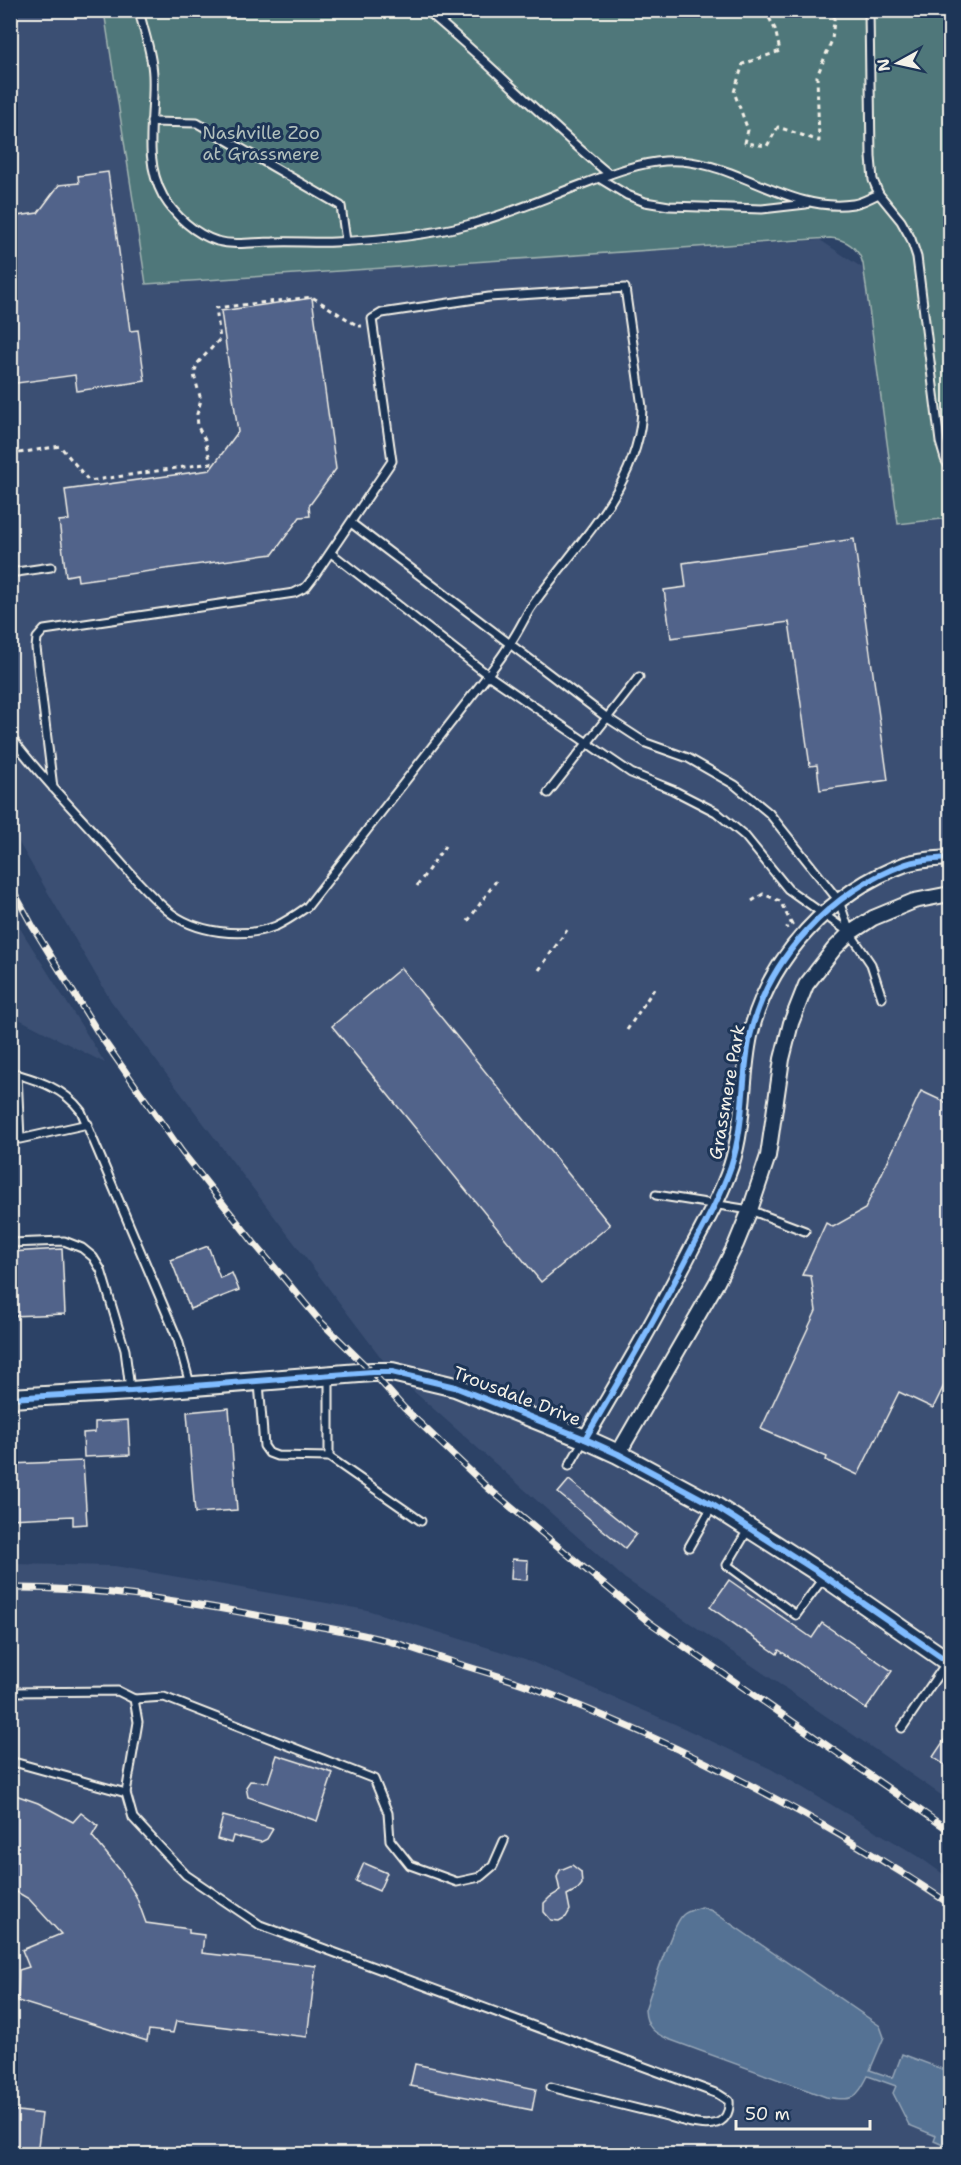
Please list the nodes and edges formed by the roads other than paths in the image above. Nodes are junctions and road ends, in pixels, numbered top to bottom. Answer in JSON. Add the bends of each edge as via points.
{"nodes":[{"id":1,"x":139,"y":10,"type":"edge"},
{"id":2,"x":426,"y":10,"type":"edge"},
{"id":3,"x":869,"y":10,"type":"edge"},
{"id":4,"x":151,"y":122,"type":"junction"},
{"id":5,"x":609,"y":174,"type":"junction"},
{"id":6,"x":599,"y":178,"type":"junction"},
{"id":7,"x":879,"y":194,"type":"junction"},
{"id":8,"x":813,"y":204,"type":"junction"},
{"id":9,"x":346,"y":241,"type":"junction"},
{"id":10,"x":951,"y":468,"type":"edge"},
{"id":11,"x":351,"y":523,"type":"junction"},
{"id":12,"x":331,"y":553,"type":"junction"},
{"id":13,"x":51,"y":567,"type":"dead end"},
{"id":14,"x":10,"y":573,"type":"edge"},
{"id":15,"x":510,"y":644,"type":"junction"},
{"id":16,"x":488,"y":675,"type":"junction"},
{"id":17,"x":639,"y":677,"type":"dead end"},
{"id":18,"x":606,"y":717,"type":"junction"},
{"id":19,"x":10,"y":736,"type":"edge"},
{"id":20,"x":586,"y":743,"type":"junction"},
{"id":21,"x":53,"y":788,"type":"junction"},
{"id":22,"x":548,"y":793,"type":"dead end"},
{"id":23,"x":951,"y":858,"type":"edge"},
{"id":24,"x":951,"y":894,"type":"edge"},
{"id":25,"x":839,"y":901,"type":"junction"},
{"id":26,"x":823,"y":914,"type":"junction"},
{"id":27,"x":850,"y":933,"type":"junction"},
{"id":28,"x":882,"y":998,"type":"dead end"},
{"id":29,"x":14,"y":1073,"type":"edge"},
{"id":30,"x":88,"y":1124,"type":"junction"},
{"id":31,"x":656,"y":1195,"type":"dead end"},
{"id":32,"x":714,"y":1205,"type":"junction"},
{"id":33,"x":750,"y":1210,"type":"junction"},
{"id":34,"x":805,"y":1231,"type":"dead end"},
{"id":35,"x":10,"y":1243,"type":"edge"},
{"id":36,"x":329,"y":1375,"type":"junction"},
{"id":37,"x":258,"y":1381,"type":"junction"},
{"id":38,"x":190,"y":1386,"type":"junction"},
{"id":39,"x":131,"y":1391,"type":"junction"},
{"id":40,"x":10,"y":1398,"type":"edge"},
{"id":41,"x":585,"y":1439,"type":"junction"},
{"id":42,"x":618,"y":1454,"type":"junction"},
{"id":43,"x":329,"y":1457,"type":"junction"},
{"id":44,"x":569,"y":1466,"type":"dead end"},
{"id":45,"x":713,"y":1505,"type":"junction"},
{"id":46,"x":421,"y":1521,"type":"dead end"},
{"id":47,"x":749,"y":1528,"type":"junction"},
{"id":48,"x":688,"y":1547,"type":"dead end"},
{"id":49,"x":825,"y":1576,"type":"junction"},
{"id":50,"x":950,"y":1661,"type":"edge"},
{"id":51,"x":10,"y":1692,"type":"edge"},
{"id":52,"x":135,"y":1699,"type":"junction"},
{"id":53,"x":902,"y":1728,"type":"dead end"},
{"id":54,"x":10,"y":1761,"type":"edge"},
{"id":55,"x":126,"y":1793,"type":"junction"},
{"id":56,"x":504,"y":1841,"type":"dead end"},
{"id":57,"x":551,"y":2087,"type":"dead end"}],
"edges":[{"from":1,"to":4,"type":"lane","via":[[152,57]]},
{"from":2,"to":5,"type":"lane"},
{"from":3,"to":7,"type":"lane","via":[[871,157]]},
{"from":4,"to":9,"type":"lane","via":[[197,123],[341,206]]},
{"from":4,"to":9,"type":"lane","via":[[154,177],[177,216],[196,231],[216,241],[238,244]]},
{"from":5,"to":6,"type":"lane"},
{"from":5,"to":8,"type":"lane","via":[[668,161],[699,165]]},
{"from":6,"to":8,"type":"lane","via":[[627,195],[669,206],[762,208]]},
{"from":6,"to":9,"type":"lane","via":[[467,225]]},
{"from":7,"to":8,"type":"lane","via":[[855,204]]},
{"from":7,"to":10,"type":"lane","via":[[901,221],[917,257],[940,442]]},
{"from":11,"to":12,"type":"lane"},
{"from":11,"to":15,"type":"lane"},
{"from":11,"to":15,"type":"lane","via":[[392,461],[372,319],[382,312],[489,297],[625,288],[642,407],[637,449],[620,486],[530,610]]},
{"from":12,"to":16,"type":"lane"},
{"from":12,"to":21,"type":"lane","via":[[306,587],[294,593],[44,630],[37,638],[36,648]]},
{"from":13,"to":14,"type":"lane"},
{"from":15,"to":16,"type":"lane"},
{"from":15,"to":18,"type":"lane"},
{"from":16,"to":20,"type":"lane"},
{"from":16,"to":21,"type":"lane","via":[[313,901],[273,927],[231,933],[178,918],[140,884]]},
{"from":17,"to":18,"type":"lane"},
{"from":18,"to":20,"type":"lane"},
{"from":18,"to":25,"type":"lane","via":[[646,743],[688,758],[735,784],[769,813]]},
{"from":19,"to":21,"type":"lane"},
{"from":20,"to":22,"type":"lane"},
{"from":20,"to":26,"type":"lane","via":[[631,773],[716,812],[745,836],[788,889]]},
{"from":23,"to":25,"type":"street","name":"Grassmere Park","via":[[906,864]]},
{"from":24,"to":27,"type":"street","via":[[914,901],[873,918]]},
{"from":25,"to":26,"type":"street","name":"Grassmere Park"},
{"from":25,"to":27,"type":"lane"},
{"from":26,"to":27,"type":"lane"},
{"from":26,"to":32,"type":"street","name":"Grassmere Park","via":[[797,939],[759,1007],[750,1035],[739,1130],[731,1165]]},
{"from":27,"to":28,"type":"lane","via":[[871,964]]},
{"from":27,"to":33,"type":"street","via":[[806,985],[791,1023],[768,1156]]},
{"from":29,"to":30,"type":"lane","via":[[70,1097]]},
{"from":29,"to":30,"type":"lane","via":[[20,1139]]},
{"from":30,"to":38,"type":"lane","via":[[178,1340]]},
{"from":31,"to":32,"type":"lane"},
{"from":32,"to":33,"type":"lane"},
{"from":32,"to":41,"type":"street","name":"Grassmere Park","via":[[680,1273]]},
{"from":33,"to":34,"type":"lane"},
{"from":33,"to":42,"type":"street","via":[[717,1282]]},
{"from":35,"to":39,"type":"lane","via":[[64,1240],[93,1257],[101,1270],[125,1350]]},
{"from":36,"to":37,"type":"street","name":"Trousdale Drive"},
{"from":36,"to":41,"type":"street","name":"Trousdale Drive","via":[[392,1372],[423,1378]]},
{"from":36,"to":43,"type":"lane"},
{"from":37,"to":38,"type":"street","name":"Trousdale Drive"},
{"from":37,"to":43,"type":"lane","via":[[264,1446],[269,1453]]},
{"from":38,"to":39,"type":"street","name":"Trousdale Drive"},
{"from":39,"to":40,"type":"street","name":"Trousdale Drive"},
{"from":41,"to":42,"type":"street","name":"Trousdale Drive"},
{"from":41,"to":44,"type":"lane"},
{"from":42,"to":45,"type":"street","name":"Trousdale Drive"},
{"from":43,"to":46,"type":"lane"},
{"from":45,"to":47,"type":"street","name":"Trousdale Drive"},
{"from":45,"to":48,"type":"lane"},
{"from":47,"to":49,"type":"street","name":"Trousdale Drive"},
{"from":47,"to":49,"type":"lane","via":[[727,1565],[796,1615]]},
{"from":49,"to":50,"type":"street","name":"Trousdale Drive"},
{"from":50,"to":53,"type":"lane"},
{"from":51,"to":52,"type":"lane","via":[[118,1691]]},
{"from":52,"to":55,"type":"lane","via":[[138,1722]]},
{"from":52,"to":56,"type":"lane","via":[[164,1697],[374,1779],[388,1813],[390,1840],[410,1865],[458,1882],[480,1877],[494,1866]]},
{"from":54,"to":55,"type":"lane"},
{"from":55,"to":57,"type":"lane","via":[[133,1818],[186,1875],[260,1925],[718,2094],[729,2101],[730,2109],[711,2125]]}]}
